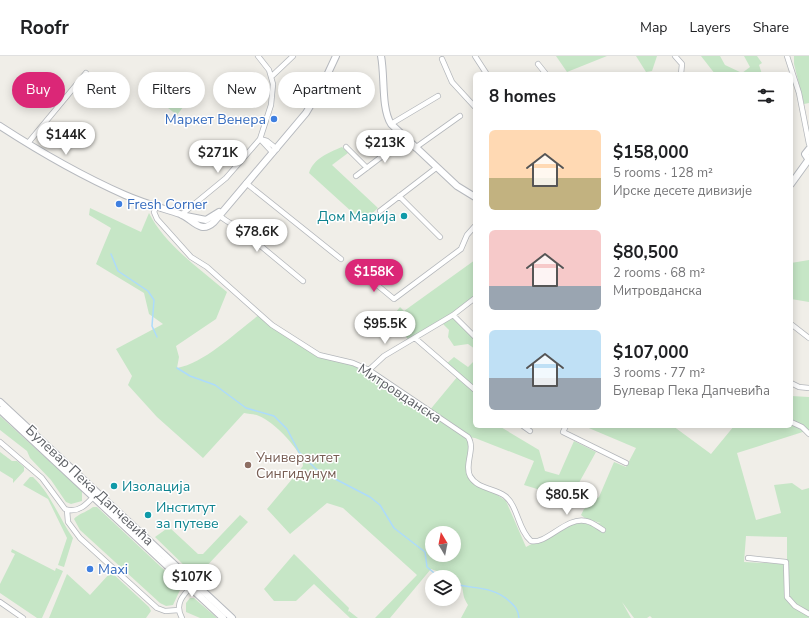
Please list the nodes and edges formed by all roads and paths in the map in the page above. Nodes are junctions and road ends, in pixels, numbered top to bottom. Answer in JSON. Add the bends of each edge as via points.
{"nodes":[{"id":1,"x":258,"y":56,"type":"edge"},
{"id":2,"x":293,"y":56,"type":"edge"},
{"id":3,"x":336,"y":56,"type":"edge"},
{"id":4,"x":380,"y":56,"type":"edge"},
{"id":5,"x":475,"y":56,"type":"edge"},
{"id":6,"x":675,"y":56,"type":"edge"},
{"id":7,"x":685,"y":56,"type":"edge"},
{"id":8,"x":787,"y":56,"type":"edge"},
{"id":9,"x":442,"y":59,"type":"dead end"},
{"id":10,"x":680,"y":60,"type":"junction"},
{"id":11,"x":538,"y":64,"type":"dead end"},
{"id":12,"x":485,"y":72,"type":"edge"},
{"id":13,"x":544,"y":72,"type":"edge"},
{"id":14,"x":681,"y":72,"type":"edge"},
{"id":15,"x":792,"y":72,"type":"edge"},
{"id":16,"x":793,"y":74,"type":"edge"},
{"id":17,"x":272,"y":76,"type":"junction"},
{"id":18,"x":73,"y":89,"type":"edge"},
{"id":19,"x":438,"y":96,"type":"dead end"},
{"id":20,"x":473,"y":105,"type":"edge"},
{"id":21,"x":460,"y":116,"type":"dead end"},
{"id":22,"x":391,"y":124,"type":"junction"},
{"id":23,"x":0,"y":126,"type":"edge"},
{"id":24,"x":260,"y":139,"type":"junction"},
{"id":25,"x":405,"y":139,"type":"junction"},
{"id":26,"x":28,"y":144,"type":"junction"},
{"id":27,"x":809,"y":144,"type":"edge"},
{"id":28,"x":346,"y":147,"type":"dead end"},
{"id":29,"x":415,"y":148,"type":"junction"},
{"id":30,"x":809,"y":149,"type":"edge"},
{"id":31,"x":275,"y":151,"type":"junction"},
{"id":32,"x":809,"y":160,"type":"edge"},
{"id":33,"x":367,"y":168,"type":"junction"},
{"id":34,"x":436,"y":168,"type":"junction"},
{"id":35,"x":356,"y":176,"type":"dead end"},
{"id":36,"x":793,"y":181,"type":"edge"},
{"id":37,"x":246,"y":183,"type":"junction"},
{"id":38,"x":399,"y":196,"type":"junction"},
{"id":39,"x":473,"y":196,"type":"edge"},
{"id":40,"x":156,"y":207,"type":"junction"},
{"id":41,"x":226,"y":207,"type":"junction"},
{"id":42,"x":380,"y":211,"type":"dead end"},
{"id":43,"x":182,"y":215,"type":"junction"},
{"id":44,"x":220,"y":216,"type":"junction"},
{"id":45,"x":473,"y":228,"type":"edge"},
{"id":46,"x":440,"y":237,"type":"dead end"},
{"id":47,"x":340,"y":259,"type":"dead end"},
{"id":48,"x":353,"y":265,"type":"dead end"},
{"id":49,"x":303,"y":281,"type":"dead end"},
{"id":50,"x":473,"y":300,"type":"edge"},
{"id":51,"x":453,"y":315,"type":"junction"},
{"id":52,"x":793,"y":326,"type":"edge"},
{"id":53,"x":473,"y":335,"type":"edge"},
{"id":54,"x":415,"y":338,"type":"junction"},
{"id":55,"x":809,"y":338,"type":"edge"},
{"id":56,"x":369,"y":370,"type":"junction"},
{"id":57,"x":793,"y":384,"type":"edge"},
{"id":58,"x":473,"y":388,"type":"edge"},
{"id":59,"x":809,"y":388,"type":"edge"},
{"id":60,"x":0,"y":402,"type":"edge"},
{"id":61,"x":0,"y":410,"type":"edge"},
{"id":62,"x":793,"y":423,"type":"edge"},
{"id":63,"x":526,"y":428,"type":"edge"},
{"id":64,"x":565,"y":428,"type":"edge"},
{"id":65,"x":530,"y":431,"type":"dead end"},
{"id":66,"x":809,"y":434,"type":"edge"},
{"id":67,"x":0,"y":442,"type":"edge"},
{"id":68,"x":626,"y":464,"type":"dead end"},
{"id":69,"x":96,"y":495,"type":"junction"},
{"id":70,"x":67,"y":510,"type":"junction"},
{"id":71,"x":603,"y":530,"type":"dead end"},
{"id":72,"x":748,"y":558,"type":"dead end"},
{"id":73,"x":193,"y":585,"type":"junction"},
{"id":74,"x":0,"y":602,"type":"edge"},
{"id":75,"x":179,"y":610,"type":"junction"},
{"id":76,"x":809,"y":614,"type":"edge"},
{"id":77,"x":23,"y":618,"type":"edge"},
{"id":78,"x":182,"y":618,"type":"edge"},
{"id":79,"x":223,"y":618,"type":"edge"},
{"id":80,"x":232,"y":618,"type":"edge"}],
"edges":[{"from":1,"to":17,"type":"street"},
{"from":2,"to":17,"type":"street"},
{"from":3,"to":31,"type":"street","via":[[312,103]]},
{"from":4,"to":22,"type":"street","via":[[386,113]]},
{"from":5,"to":12,"type":"street"},
{"from":6,"to":10,"type":"street"},
{"from":7,"to":10,"type":"street"},
{"from":8,"to":15,"type":"street"},
{"from":9,"to":20,"type":"street","via":[[452,82]]},
{"from":10,"to":14,"type":"street"},
{"from":11,"to":13,"type":"street"},
{"from":16,"to":27,"type":"street"},
{"from":17,"to":24,"type":"street","via":[[272,97]]},
{"from":18,"to":26,"type":"street"},
{"from":19,"to":22,"type":"street"},
{"from":21,"to":29,"type":"street"},
{"from":22,"to":25,"type":"street"},
{"from":23,"to":26,"type":"street"},
{"from":24,"to":31,"type":"street","via":[[268,141]]},
{"from":24,"to":43,"type":"street","via":[[226,178]]},
{"from":25,"to":29,"type":"street"},
{"from":25,"to":33,"type":"street"},
{"from":26,"to":40,"type":"street","via":[[95,181]]},
{"from":28,"to":33,"type":"street"},
{"from":29,"to":34,"type":"street"},
{"from":30,"to":32,"type":"street","via":[[805,154]]},
{"from":31,"to":37,"type":"street"},
{"from":32,"to":36,"type":"street"},
{"from":33,"to":35,"type":"street"},
{"from":34,"to":38,"type":"street"},
{"from":34,"to":39,"type":"street"},
{"from":37,"to":41,"type":"street"},
{"from":37,"to":47,"type":"street"},
{"from":38,"to":42,"type":"street"},
{"from":38,"to":46,"type":"street"},
{"from":40,"to":43,"type":"street"},
{"from":40,"to":56,"type":"street","name":"Митровданска","via":[[154,212],[157,219],[188,254],[272,325],[319,355]]},
{"from":41,"to":43,"type":"street","via":[[206,220]]},
{"from":41,"to":44,"type":"street"},
{"from":43,"to":44,"type":"street","via":[[202,228],[210,226]]},
{"from":44,"to":49,"type":"street","via":[[232,226],[241,229]]},
{"from":45,"to":48,"type":"street","via":[[461,249],[394,299]]},
{"from":50,"to":51,"type":"street"},
{"from":51,"to":53,"type":"street"},
{"from":51,"to":54,"type":"street"},
{"from":52,"to":55,"type":"street"},
{"from":54,"to":56,"type":"street","via":[[384,356]]},
{"from":54,"to":58,"type":"street"},
{"from":56,"to":71,"type":"street","name":"Митровданска","via":[[469,439],[470,476],[477,483],[507,498],[531,541],[537,541],[568,524],[579,521],[588,521]]},
{"from":57,"to":59,"type":"street"},
{"from":60,"to":69,"type":"street","name":"Булевар Пека Дапчевића"},
{"from":61,"to":69,"type":"street","name":"Булевар Пека Дапчевића"},
{"from":62,"to":66,"type":"street"},
{"from":63,"to":65,"type":"street"},
{"from":64,"to":68,"type":"street","via":[[563,432]]},
{"from":67,"to":70,"type":"street","via":[[42,478],[61,506]]},
{"from":69,"to":70,"type":"street","via":[[81,508]]},
{"from":69,"to":73,"type":"street","name":"Булевар Пека Дапчевића"},
{"from":70,"to":75,"type":"street","via":[[68,522],[80,538],[157,608],[165,611]]},
{"from":72,"to":76,"type":"street","via":[[786,562],[787,597],[795,606]]},
{"from":73,"to":75,"type":"street","via":[[179,602]]},
{"from":73,"to":79,"type":"street","name":"Булевар Пека Дапчевића"},
{"from":73,"to":80,"type":"street","name":"Булевар Пека Дапчевића"},
{"from":74,"to":77,"type":"street"},
{"from":75,"to":78,"type":"street"}]}
